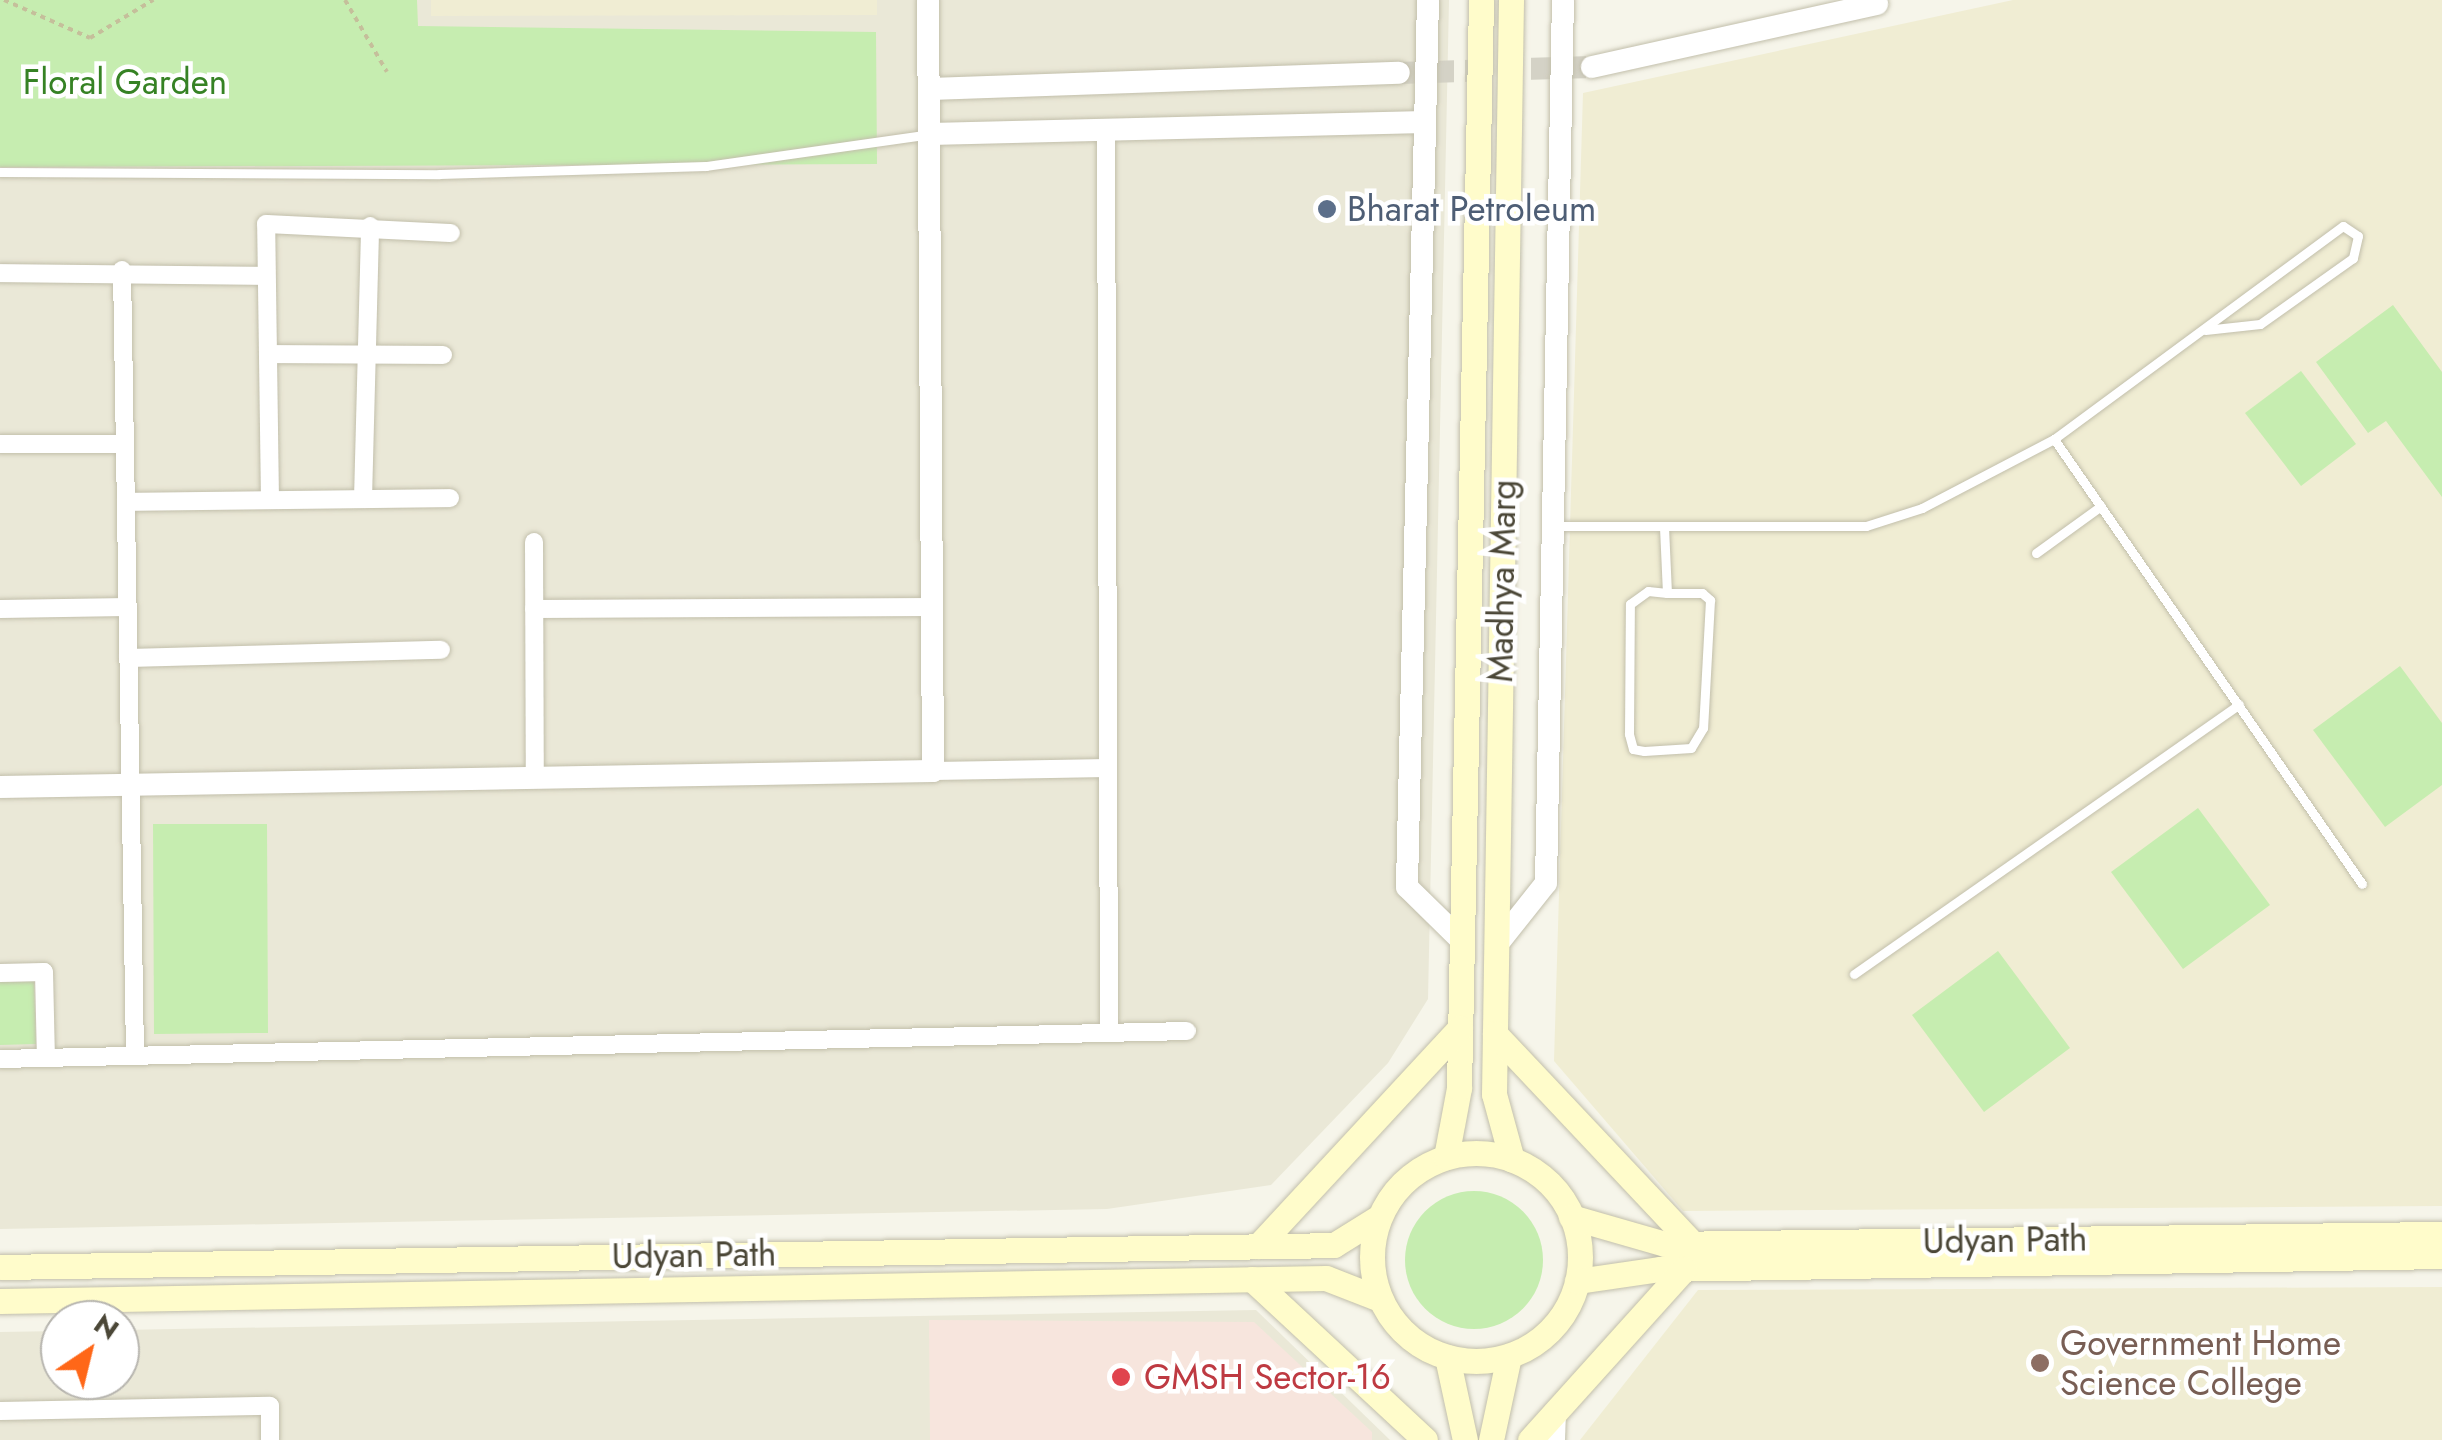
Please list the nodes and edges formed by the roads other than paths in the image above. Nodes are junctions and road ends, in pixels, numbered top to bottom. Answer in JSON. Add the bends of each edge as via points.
{"nodes":[{"id":1,"x":928,"y":0,"type":"edge"},
{"id":2,"x":1428,"y":0,"type":"edge"},
{"id":3,"x":1481,"y":0,"type":"edge"},
{"id":4,"x":1511,"y":0,"type":"edge"},
{"id":5,"x":1563,"y":0,"type":"edge"},
{"id":6,"x":1824,"y":0,"type":"edge"},
{"id":7,"x":1884,"y":2,"type":"edge"},
{"id":8,"x":1592,"y":67,"type":"tunnel mouth"},
{"id":9,"x":1399,"y":74,"type":"tunnel mouth"},
{"id":10,"x":930,"y":89,"type":"junction"},
{"id":11,"x":1426,"y":122,"type":"junction"},
{"id":12,"x":1106,"y":130,"type":"junction"},
{"id":13,"x":930,"y":134,"type":"junction"},
{"id":14,"x":0,"y":172,"type":"edge"},
{"id":15,"x":370,"y":226,"type":"junction"},
{"id":16,"x":451,"y":233,"type":"dead end"},
{"id":17,"x":122,"y":270,"type":"junction"},
{"id":18,"x":0,"y":272,"type":"edge"},
{"id":19,"x":266,"y":276,"type":"junction"},
{"id":20,"x":2206,"y":330,"type":"junction"},
{"id":21,"x":268,"y":354,"type":"junction"},
{"id":22,"x":367,"y":355,"type":"junction"},
{"id":23,"x":443,"y":355,"type":"dead end"},
{"id":24,"x":2054,"y":439,"type":"junction"},
{"id":25,"x":0,"y":444,"type":"edge"},
{"id":26,"x":125,"y":444,"type":"junction"},
{"id":27,"x":450,"y":498,"type":"dead end"},
{"id":28,"x":363,"y":499,"type":"junction"},
{"id":29,"x":270,"y":500,"type":"junction"},
{"id":30,"x":126,"y":502,"type":"junction"},
{"id":31,"x":2101,"y":506,"type":"junction"},
{"id":32,"x":1553,"y":526,"type":"junction"},
{"id":33,"x":1664,"y":526,"type":"junction"},
{"id":34,"x":534,"y":542,"type":"dead end"},
{"id":35,"x":2036,"y":554,"type":"dead end"},
{"id":36,"x":1667,"y":592,"type":"junction"},
{"id":37,"x":128,"y":607,"type":"junction"},
{"id":38,"x":932,"y":607,"type":"junction"},
{"id":39,"x":0,"y":609,"type":"edge"},
{"id":40,"x":534,"y":609,"type":"junction"},
{"id":41,"x":441,"y":650,"type":"dead end"},
{"id":42,"x":128,"y":658,"type":"junction"},
{"id":43,"x":2239,"y":704,"type":"junction"},
{"id":44,"x":1108,"y":768,"type":"junction"},
{"id":45,"x":932,"y":771,"type":"junction"},
{"id":46,"x":534,"y":778,"type":"junction"},
{"id":47,"x":130,"y":785,"type":"junction"},
{"id":48,"x":0,"y":787,"type":"edge"},
{"id":49,"x":2362,"y":884,"type":"dead end"},
{"id":50,"x":1462,"y":941,"type":"junction"},
{"id":51,"x":1496,"y":946,"type":"junction"},
{"id":52,"x":0,"y":973,"type":"edge"},
{"id":53,"x":1854,"y":974,"type":"dead end"},
{"id":54,"x":1460,"y":1028,"type":"junction"},
{"id":55,"x":1188,"y":1031,"type":"dead end"},
{"id":56,"x":1108,"y":1032,"type":"junction"},
{"id":57,"x":1495,"y":1034,"type":"junction"},
{"id":58,"x":134,"y":1056,"type":"junction"},
{"id":59,"x":46,"y":1058,"type":"junction"},
{"id":60,"x":0,"y":1059,"type":"edge"},
{"id":61,"x":1446,"y":1157,"type":"junction"},
{"id":62,"x":1512,"y":1160,"type":"junction"},
{"id":63,"x":1571,"y":1216,"type":"junction"},
{"id":64,"x":1379,"y":1217,"type":"junction"},
{"id":65,"x":2442,"y":1234,"type":"edge"},
{"id":66,"x":1693,"y":1244,"type":"junction"},
{"id":67,"x":1258,"y":1246,"type":"junction"},
{"id":68,"x":2442,"y":1256,"type":"edge"},
{"id":69,"x":0,"y":1267,"type":"edge"},
{"id":70,"x":1684,"y":1269,"type":"junction"},
{"id":71,"x":1252,"y":1280,"type":"junction"},
{"id":72,"x":1577,"y":1281,"type":"junction"},
{"id":73,"x":1380,"y":1299,"type":"junction"},
{"id":74,"x":0,"y":1301,"type":"edge"},
{"id":75,"x":1509,"y":1356,"type":"junction"},
{"id":76,"x":1447,"y":1357,"type":"junction"},
{"id":77,"x":0,"y":1411,"type":"edge"},
{"id":78,"x":1554,"y":1412,"type":"junction"},
{"id":79,"x":270,"y":1440,"type":"edge"},
{"id":80,"x":1425,"y":1440,"type":"edge"},
{"id":81,"x":1464,"y":1440,"type":"edge"},
{"id":82,"x":1491,"y":1440,"type":"edge"},
{"id":83,"x":1530,"y":1440,"type":"edge"},
{"id":84,"x":1554,"y":1440,"type":"edge"}],
"edges":[{"from":1,"to":10,"type":"street"},
{"from":2,"to":11,"type":"street"},
{"from":3,"to":50,"type":"main road","name":"Madhya Marg"},
{"from":4,"to":51,"type":"main road","name":"Madhya Marg"},
{"from":5,"to":32,"type":"street"},
{"from":6,"to":7,"type":"street"},
{"from":7,"to":8,"type":"street"},
{"from":9,"to":10,"type":"street"},
{"from":10,"to":13,"type":"street"},
{"from":11,"to":12,"type":"street"},
{"from":11,"to":50,"type":"street","via":[[1408,887]]},
{"from":12,"to":13,"type":"street"},
{"from":12,"to":44,"type":"street"},
{"from":13,"to":14,"type":"lane","via":[[706,166],[439,174]]},
{"from":13,"to":38,"type":"street"},
{"from":15,"to":16,"type":"street"},
{"from":15,"to":19,"type":"street","via":[[266,224]]},
{"from":15,"to":22,"type":"street"},
{"from":17,"to":18,"type":"street"},
{"from":17,"to":19,"type":"street"},
{"from":17,"to":26,"type":"street"},
{"from":19,"to":21,"type":"street"},
{"from":20,"to":20,"type":"lane","via":[[2343,226],[2358,236],[2354,258],[2260,324]]},
{"from":20,"to":24,"type":"lane"},
{"from":21,"to":22,"type":"street"},
{"from":21,"to":29,"type":"street"},
{"from":22,"to":23,"type":"street"},
{"from":22,"to":28,"type":"street"},
{"from":24,"to":31,"type":"lane"},
{"from":24,"to":33,"type":"lane","via":[[1922,508],[1866,526]]},
{"from":25,"to":26,"type":"street"},
{"from":26,"to":30,"type":"street"},
{"from":27,"to":28,"type":"street"},
{"from":28,"to":29,"type":"street"},
{"from":29,"to":30,"type":"street"},
{"from":30,"to":37,"type":"street"},
{"from":31,"to":35,"type":"lane"},
{"from":31,"to":43,"type":"lane"},
{"from":32,"to":33,"type":"lane"},
{"from":32,"to":51,"type":"street","via":[[1546,883]]},
{"from":33,"to":36,"type":"lane"},
{"from":34,"to":40,"type":"street"},
{"from":36,"to":36,"type":"lane","via":[[1702,593],[1710,600],[1703,728],[1691,748],[1644,752],[1633,749],[1630,734],[1630,604],[1648,591]]},
{"from":37,"to":39,"type":"street"},
{"from":37,"to":42,"type":"street"},
{"from":38,"to":40,"type":"street"},
{"from":38,"to":45,"type":"street"},
{"from":40,"to":46,"type":"street"},
{"from":41,"to":42,"type":"street"},
{"from":42,"to":47,"type":"street"},
{"from":43,"to":49,"type":"lane"},
{"from":43,"to":53,"type":"lane"},
{"from":44,"to":45,"type":"street"},
{"from":44,"to":56,"type":"street"},
{"from":45,"to":46,"type":"street"},
{"from":46,"to":47,"type":"street"},
{"from":47,"to":48,"type":"street"},
{"from":47,"to":58,"type":"street"},
{"from":50,"to":54,"type":"main road","name":"Madhya Marg"},
{"from":51,"to":57,"type":"main road","name":"Madhya Marg"},
{"from":52,"to":59,"type":"street","via":[[44,972]]},
{"from":54,"to":61,"type":"main road","name":"Madhya Marg","via":[[1459,1088]]},
{"from":54,"to":67,"type":"main road"},
{"from":55,"to":56,"type":"street"},
{"from":56,"to":58,"type":"street"},
{"from":57,"to":62,"type":"main road","name":"Madhya Marg","via":[[1494,1094]]},
{"from":57,"to":66,"type":"main road"},
{"from":58,"to":59,"type":"street"},
{"from":59,"to":60,"type":"street"},
{"from":61,"to":62,"type":"main road","via":[[1486,1153]]},
{"from":61,"to":64,"type":"main road","via":[[1417,1170]]},
{"from":62,"to":63,"type":"main road","via":[[1544,1179]]},
{"from":63,"to":66,"type":"main road","name":"Udyan Path","via":[[1665,1244]]},
{"from":63,"to":72,"type":"main road"},
{"from":64,"to":67,"type":"main road","name":"Udyan Path","via":[[1334,1245]]},
{"from":64,"to":73,"type":"main road","via":[[1373,1238]]},
{"from":65,"to":66,"type":"main road","name":"Udyan Path"},
{"from":67,"to":69,"type":"main road","name":"Udyan Path"},
{"from":68,"to":70,"type":"main road","name":"Udyan Path"},
{"from":70,"to":72,"type":"main road","name":"Udyan Path"},
{"from":70,"to":78,"type":"main road"},
{"from":71,"to":73,"type":"main road","name":"Udyan Path","via":[[1326,1278]]},
{"from":71,"to":74,"type":"main road","name":"Udyan Path"},
{"from":71,"to":80,"type":"main road"},
{"from":72,"to":75,"type":"main road","via":[[1546,1334]]},
{"from":73,"to":76,"type":"main road","via":[[1410,1338]]},
{"from":75,"to":76,"type":"main road"},
{"from":75,"to":82,"type":"main road"},
{"from":76,"to":81,"type":"main road"},
{"from":77,"to":79,"type":"street","via":[[270,1406]]},
{"from":78,"to":83,"type":"main road"},
{"from":78,"to":84,"type":"street"}]}
